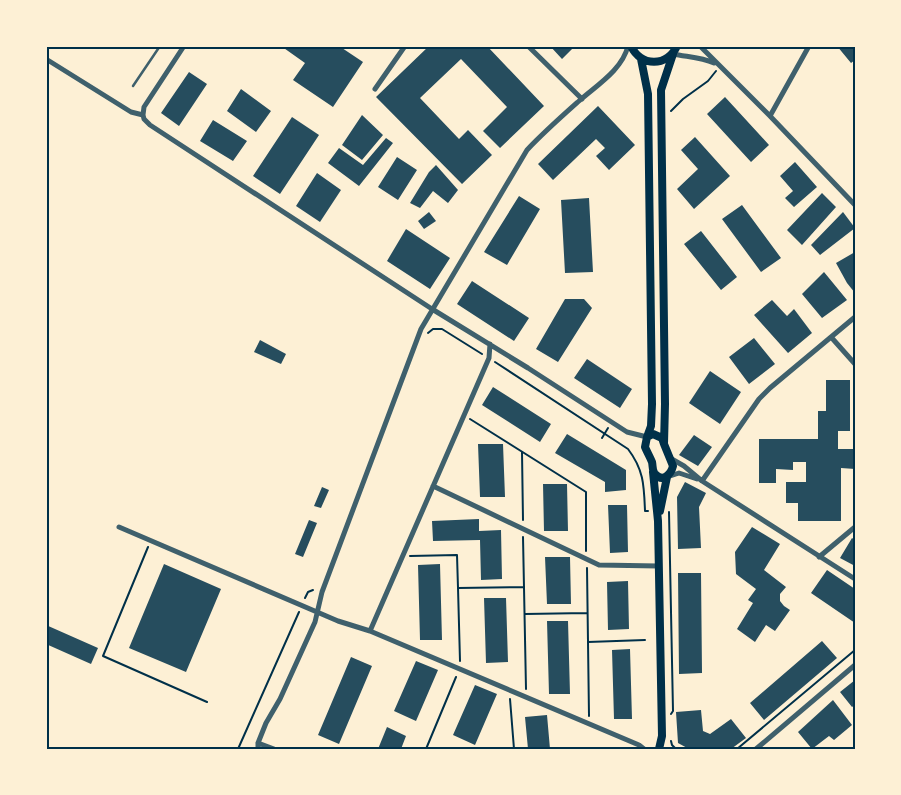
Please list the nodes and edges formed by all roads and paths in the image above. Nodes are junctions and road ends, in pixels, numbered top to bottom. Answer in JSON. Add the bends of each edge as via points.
{"nodes":[{"id":1,"x":160,"y":46,"type":"edge"},
{"id":2,"x":184,"y":46,"type":"edge"},
{"id":3,"x":405,"y":46,"type":"edge"},
{"id":4,"x":528,"y":46,"type":"edge"},
{"id":5,"x":630,"y":46,"type":"edge"},
{"id":6,"x":700,"y":46,"type":"edge"},
{"id":7,"x":809,"y":46,"type":"edge"},
{"id":8,"x":675,"y":50,"type":"edge"},
{"id":9,"x":46,"y":59,"type":"edge"},
{"id":10,"x":641,"y":59,"type":"junction"},
{"id":11,"x":717,"y":64,"type":"junction"},
{"id":12,"x":133,"y":86,"type":"dead end"},
{"id":13,"x":375,"y":89,"type":"dead end"},
{"id":14,"x":582,"y":98,"type":"junction"},
{"id":15,"x":143,"y":115,"type":"junction"},
{"id":16,"x":770,"y":116,"type":"junction"},
{"id":17,"x":855,"y":205,"type":"edge"},
{"id":18,"x":432,"y":309,"type":"junction"},
{"id":19,"x":855,"y":317,"type":"edge"},
{"id":20,"x":433,"y":329,"type":"dead end"},
{"id":21,"x":831,"y":337,"type":"junction"},
{"id":22,"x":490,"y":344,"type":"junction"},
{"id":23,"x":489,"y":358,"type":"junction"},
{"id":24,"x":855,"y":364,"type":"edge"},
{"id":25,"x":605,"y":433,"type":"junction"},
{"id":26,"x":647,"y":437,"type":"junction"},
{"id":27,"x":602,"y":438,"type":"dead end"},
{"id":28,"x":664,"y":444,"type":"junction"},
{"id":29,"x":522,"y":452,"type":"dead end"},
{"id":30,"x":670,"y":458,"type":"junction"},
{"id":31,"x":654,"y":472,"type":"junction"},
{"id":32,"x":667,"y":477,"type":"junction"},
{"id":33,"x":702,"y":481,"type":"junction"},
{"id":34,"x":433,"y":486,"type":"junction"},
{"id":35,"x":664,"y":510,"type":"dead end"},
{"id":36,"x":645,"y":511,"type":"dead end"},
{"id":37,"x":658,"y":521,"type":"junction"},
{"id":38,"x":119,"y":527,"type":"dead end"},
{"id":39,"x":855,"y":527,"type":"edge"},
{"id":40,"x":523,"y":529,"type":"junction"},
{"id":41,"x":151,"y":540,"type":"junction"},
{"id":42,"x":402,"y":556,"type":"junction"},
{"id":43,"x":819,"y":557,"type":"junction"},
{"id":44,"x":658,"y":566,"type":"junction"},
{"id":45,"x":855,"y":579,"type":"edge"},
{"id":46,"x":524,"y":587,"type":"junction"},
{"id":47,"x":458,"y":588,"type":"junction"},
{"id":48,"x":317,"y":611,"type":"junction"},
{"id":49,"x":587,"y":613,"type":"dead end"},
{"id":50,"x":525,"y":614,"type":"junction"},
{"id":51,"x":370,"y":631,"type":"junction"},
{"id":52,"x":645,"y":640,"type":"dead end"},
{"id":53,"x":588,"y":642,"type":"dead end"},
{"id":54,"x":855,"y":650,"type":"edge"},
{"id":55,"x":855,"y":665,"type":"edge"},
{"id":56,"x":460,"y":669,"type":"junction"},
{"id":57,"x":509,"y":690,"type":"junction"},
{"id":58,"x":526,"y":697,"type":"junction"},
{"id":59,"x":207,"y":702,"type":"dead end"},
{"id":60,"x":670,"y":717,"type":"dead end"},
{"id":61,"x":671,"y":735,"type":"dead end"},
{"id":62,"x":662,"y":736,"type":"junction"},
{"id":63,"x":258,"y":746,"type":"edge"},
{"id":64,"x":274,"y":749,"type":"edge"},
{"id":65,"x":426,"y":749,"type":"edge"},
{"id":66,"x":514,"y":749,"type":"edge"},
{"id":67,"x":644,"y":749,"type":"edge"},
{"id":68,"x":659,"y":749,"type":"edge"},
{"id":69,"x":665,"y":749,"type":"edge"},
{"id":70,"x":676,"y":749,"type":"edge"},
{"id":71,"x":737,"y":749,"type":"edge"},
{"id":72,"x":756,"y":749,"type":"edge"}],
"edges":[{"from":1,"to":12,"type":"lane"},
{"from":2,"to":15,"type":"street","via":[[144,107]]},
{"from":3,"to":13,"type":"street"},
{"from":4,"to":14,"type":"street"},
{"from":5,"to":10,"type":"main road"},
{"from":5,"to":14,"type":"street","via":[[614,71]]},
{"from":6,"to":11,"type":"street"},
{"from":7,"to":16,"type":"street"},
{"from":8,"to":10,"type":"main road","via":[[658,62]]},
{"from":8,"to":11,"type":"street","via":[[685,57],[703,58]]},
{"from":8,"to":28,"type":"main road","via":[[661,90]]},
{"from":9,"to":15,"type":"street","via":[[131,112]]},
{"from":10,"to":26,"type":"main road","via":[[648,94],[652,404]]},
{"from":11,"to":16,"type":"street"},
{"from":14,"to":18,"type":"street","via":[[527,150]]},
{"from":15,"to":18,"type":"street","via":[[150,125]]},
{"from":16,"to":17,"type":"street"},
{"from":18,"to":22,"type":"street"},
{"from":18,"to":48,"type":"street","via":[[421,328]]},
{"from":19,"to":21,"type":"street"},
{"from":20,"to":23,"type":"path","via":[[442,329]]},
{"from":21,"to":24,"type":"street"},
{"from":21,"to":33,"type":"street","via":[[759,399]]},
{"from":22,"to":23,"type":"street"},
{"from":22,"to":26,"type":"street","via":[[628,432]]},
{"from":23,"to":25,"type":"path"},
{"from":23,"to":34,"type":"street"},
{"from":25,"to":27,"type":"path"},
{"from":25,"to":36,"type":"path","via":[[634,457],[643,479]]},
{"from":26,"to":28,"type":"main road","via":[[657,435]]},
{"from":26,"to":31,"type":"main road","via":[[645,447]]},
{"from":28,"to":30,"type":"main road"},
{"from":29,"to":40,"type":"path"},
{"from":30,"to":32,"type":"main road","via":[[673,466]]},
{"from":30,"to":33,"type":"street"},
{"from":31,"to":32,"type":"main road","via":[[658,477]]},
{"from":31,"to":37,"type":"main road"},
{"from":32,"to":33,"type":"street","via":[[679,473]]},
{"from":32,"to":37,"type":"main road"},
{"from":33,"to":43,"type":"street"},
{"from":34,"to":40,"type":"street"},
{"from":34,"to":42,"type":"street"},
{"from":35,"to":60,"type":"path","via":[[670,512],[673,711]]},
{"from":37,"to":44,"type":"main road"},
{"from":38,"to":41,"type":"street"},
{"from":39,"to":43,"type":"street"},
{"from":40,"to":44,"type":"street","via":[[599,565]]},
{"from":40,"to":46,"type":"path"},
{"from":41,"to":48,"type":"street"},
{"from":41,"to":59,"type":"path","via":[[103,656]]},
{"from":42,"to":47,"type":"path","via":[[457,555]]},
{"from":42,"to":51,"type":"street"},
{"from":43,"to":45,"type":"street"},
{"from":44,"to":62,"type":"main road"},
{"from":46,"to":47,"type":"path"},
{"from":46,"to":50,"type":"path"},
{"from":47,"to":56,"type":"path"},
{"from":48,"to":51,"type":"street"},
{"from":48,"to":63,"type":"street","via":[[315,622]]},
{"from":49,"to":50,"type":"path"},
{"from":50,"to":58,"type":"path"},
{"from":51,"to":56,"type":"street"},
{"from":52,"to":53,"type":"path"},
{"from":54,"to":71,"type":"path"},
{"from":55,"to":72,"type":"street"},
{"from":56,"to":57,"type":"street"},
{"from":56,"to":65,"type":"path"},
{"from":57,"to":58,"type":"street"},
{"from":57,"to":66,"type":"path"},
{"from":58,"to":67,"type":"street"},
{"from":61,"to":70,"type":"path"},
{"from":62,"to":68,"type":"main road"},
{"from":62,"to":69,"type":"main road"},
{"from":63,"to":64,"type":"street"}]}
